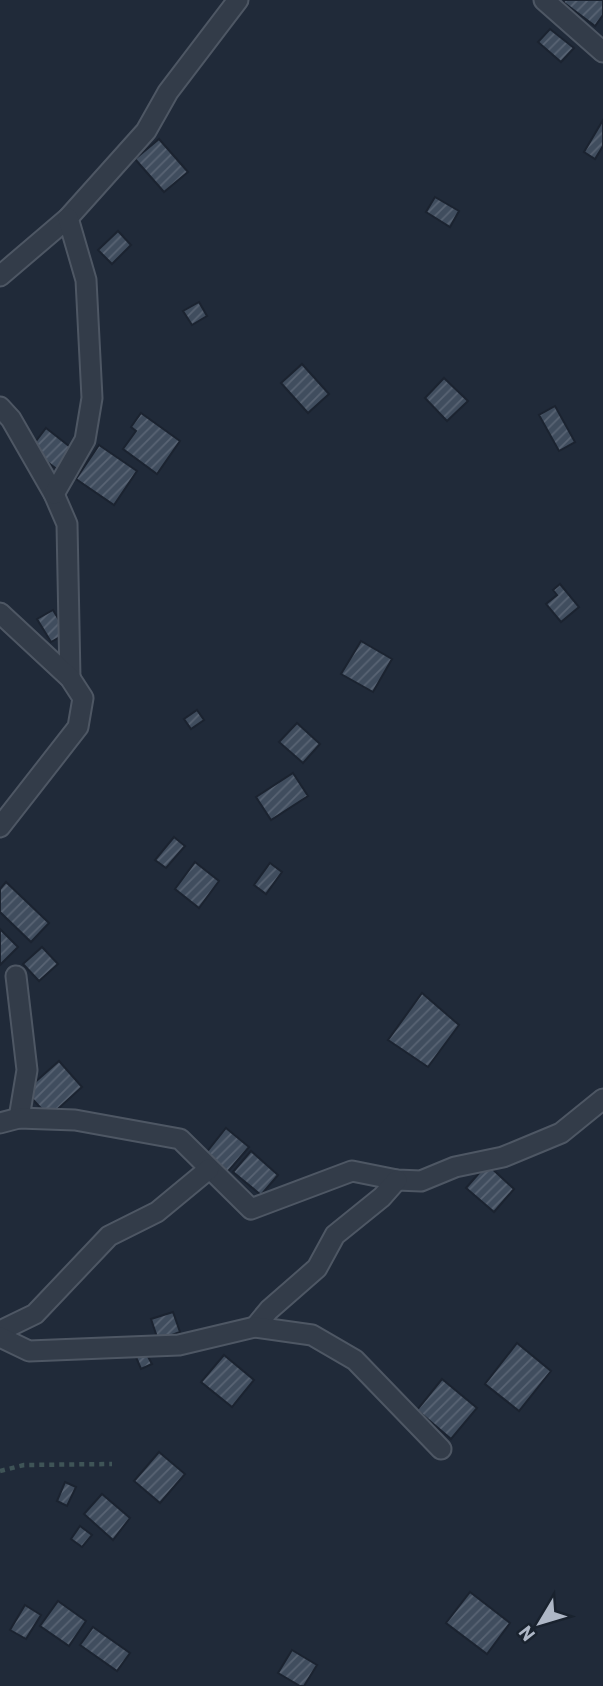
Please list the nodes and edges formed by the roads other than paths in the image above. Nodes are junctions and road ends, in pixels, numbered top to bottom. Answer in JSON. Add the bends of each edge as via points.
{"nodes":[{"id":1,"x":238,"y":0,"type":"edge"},
{"id":2,"x":544,"y":0,"type":"edge"},
{"id":3,"x":603,"y":52,"type":"edge"},
{"id":4,"x":68,"y":218,"type":"junction"},
{"id":5,"x":0,"y":276,"type":"edge"},
{"id":6,"x":0,"y":407,"type":"edge"},
{"id":7,"x":54,"y":494,"type":"junction"},
{"id":8,"x":0,"y":613,"type":"edge"},
{"id":9,"x":70,"y":678,"type":"junction"},
{"id":10,"x":0,"y":827,"type":"edge"},
{"id":11,"x":16,"y":976,"type":"dead end"},
{"id":12,"x":603,"y":1099,"type":"edge"},
{"id":13,"x":19,"y":1118,"type":"junction"},
{"id":14,"x":0,"y":1123,"type":"edge"},
{"id":15,"x":209,"y":1169,"type":"junction"},
{"id":16,"x":397,"y":1180,"type":"junction"},
{"id":17,"x":255,"y":1327,"type":"junction"},
{"id":18,"x":0,"y":1331,"type":"edge"},
{"id":19,"x":0,"y":1337,"type":"edge"},
{"id":20,"x":441,"y":1449,"type":"dead end"}],
"edges":[{"from":1,"to":4,"type":"street","via":[[168,93],[146,131]]},
{"from":2,"to":3,"type":"street"},
{"from":4,"to":5,"type":"street"},
{"from":4,"to":7,"type":"street","via":[[86,280],[92,398],[85,440]]},
{"from":6,"to":7,"type":"street"},
{"from":7,"to":9,"type":"street","via":[[67,524]]},
{"from":8,"to":9,"type":"street"},
{"from":9,"to":10,"type":"street","via":[[83,698],[78,727]]},
{"from":11,"to":13,"type":"street","via":[[27,1070]]},
{"from":12,"to":16,"type":"street","via":[[561,1133],[503,1157],[455,1167],[421,1181]]},
{"from":13,"to":14,"type":"street"},
{"from":13,"to":15,"type":"street","via":[[75,1120],[180,1139]]},
{"from":15,"to":16,"type":"street","via":[[251,1209],[352,1171]]},
{"from":15,"to":18,"type":"street","via":[[157,1212],[109,1236],[35,1314]]},
{"from":16,"to":17,"type":"street","via":[[335,1235],[317,1268]]},
{"from":17,"to":19,"type":"street","via":[[179,1345],[29,1352]]},
{"from":17,"to":20,"type":"street","via":[[312,1335],[355,1360]]}]}
